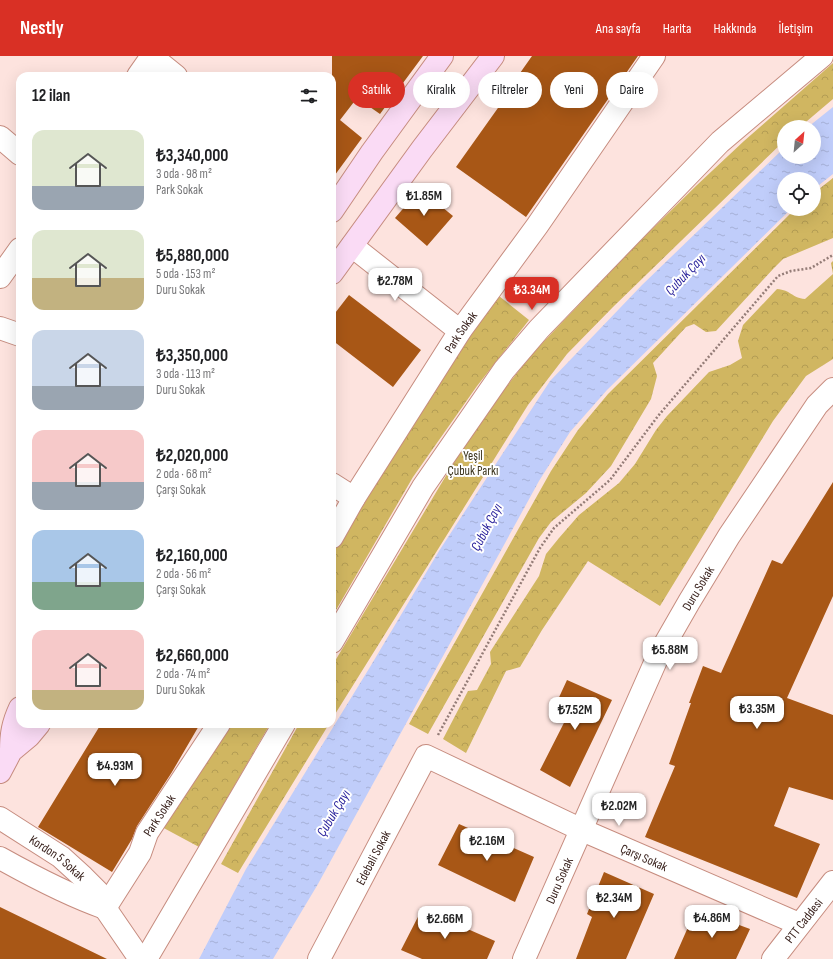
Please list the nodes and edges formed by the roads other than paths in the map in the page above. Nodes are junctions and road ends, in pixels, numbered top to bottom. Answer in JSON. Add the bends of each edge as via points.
{"nodes":[{"id":1,"x":151,"y":56,"type":"edge"},
{"id":2,"x":442,"y":56,"type":"edge"},
{"id":3,"x":493,"y":56,"type":"edge"},
{"id":4,"x":654,"y":56,"type":"edge"},
{"id":5,"x":822,"y":56,"type":"edge"},
{"id":6,"x":141,"y":72,"type":"edge"},
{"id":7,"x":171,"y":72,"type":"edge"},
{"id":8,"x":0,"y":137,"type":"edge"},
{"id":9,"x":16,"y":151,"type":"edge"},
{"id":10,"x":336,"y":200,"type":"edge"},
{"id":11,"x":352,"y":246,"type":"junction"},
{"id":12,"x":16,"y":255,"type":"edge"},
{"id":13,"x":336,"y":268,"type":"edge"},
{"id":14,"x":0,"y":277,"type":"edge"},
{"id":15,"x":0,"y":328,"type":"edge"},
{"id":16,"x":460,"y":331,"type":"junction"},
{"id":17,"x":16,"y":334,"type":"edge"},
{"id":18,"x":833,"y":389,"type":"edge"},
{"id":19,"x":336,"y":487,"type":"edge"},
{"id":20,"x":354,"y":498,"type":"junction"},
{"id":21,"x":336,"y":530,"type":"edge"},
{"id":22,"x":336,"y":635,"type":"edge"},
{"id":23,"x":16,"y":716,"type":"edge"},
{"id":24,"x":36,"y":728,"type":"edge"},
{"id":25,"x":216,"y":728,"type":"edge"},
{"id":26,"x":282,"y":728,"type":"edge"},
{"id":27,"x":11,"y":750,"type":"junction"},
{"id":28,"x":426,"y":756,"type":"joint"},
{"id":29,"x":0,"y":772,"type":"edge"},
{"id":30,"x":0,"y":818,"type":"edge"},
{"id":31,"x":582,"y":830,"type":"junction"},
{"id":32,"x":0,"y":858,"type":"edge"},
{"id":33,"x":833,"y":882,"type":"edge"},
{"id":34,"x":105,"y":908,"type":"junction"},
{"id":35,"x":799,"y":924,"type":"junction"},
{"id":36,"x":140,"y":959,"type":"edge"},
{"id":37,"x":146,"y":959,"type":"edge"},
{"id":38,"x":319,"y":959,"type":"edge"},
{"id":39,"x":524,"y":959,"type":"edge"},
{"id":40,"x":773,"y":959,"type":"edge"}],
"edges":[{"from":1,"to":6,"type":"street"},
{"from":1,"to":7,"type":"street"},
{"from":2,"to":10,"type":"main road"},
{"from":3,"to":11,"type":"main road"},
{"from":4,"to":16,"type":"street","name":"Park Sokak","via":[[537,226]]},
{"from":5,"to":22,"type":"street","via":[[720,142],[539,329],[504,370],[423,487]]},
{"from":8,"to":9,"type":"street"},
{"from":11,"to":13,"type":"main road"},
{"from":11,"to":16,"type":"street"},
{"from":12,"to":14,"type":"street"},
{"from":15,"to":17,"type":"street"},
{"from":16,"to":20,"type":"street","name":"Park Sokak"},
{"from":18,"to":31,"type":"street","name":"Duru Sokak","via":[[817,405],[729,536],[658,656]]},
{"from":19,"to":20,"type":"street"},
{"from":20,"to":21,"type":"street","name":"Park Sokak"},
{"from":23,"to":27,"type":"main road","via":[[11,733]]},
{"from":24,"to":27,"type":"main road"},
{"from":25,"to":34,"type":"street","name":"Park Sokak","via":[[147,833],[140,853]]},
{"from":26,"to":37,"type":"street"},
{"from":27,"to":29,"type":"main road"},
{"from":28,"to":31,"type":"street","name":"Çarşı Sokak"},
{"from":28,"to":38,"type":"street","name":"Edebali Sokak"},
{"from":30,"to":34,"type":"street","name":"Kordon 5 Sokak","via":[[61,857],[98,892]]},
{"from":31,"to":35,"type":"street","name":"Çarşı Sokak"},
{"from":31,"to":39,"type":"street","name":"Duru Sokak"},
{"from":32,"to":34,"type":"street","via":[[42,881]]},
{"from":33,"to":35,"type":"street","name":"PTT Caddesi"},
{"from":34,"to":36,"type":"street","name":"Kordon 5 Sokak"},
{"from":35,"to":40,"type":"street","name":"PTT Caddesi"}]}
